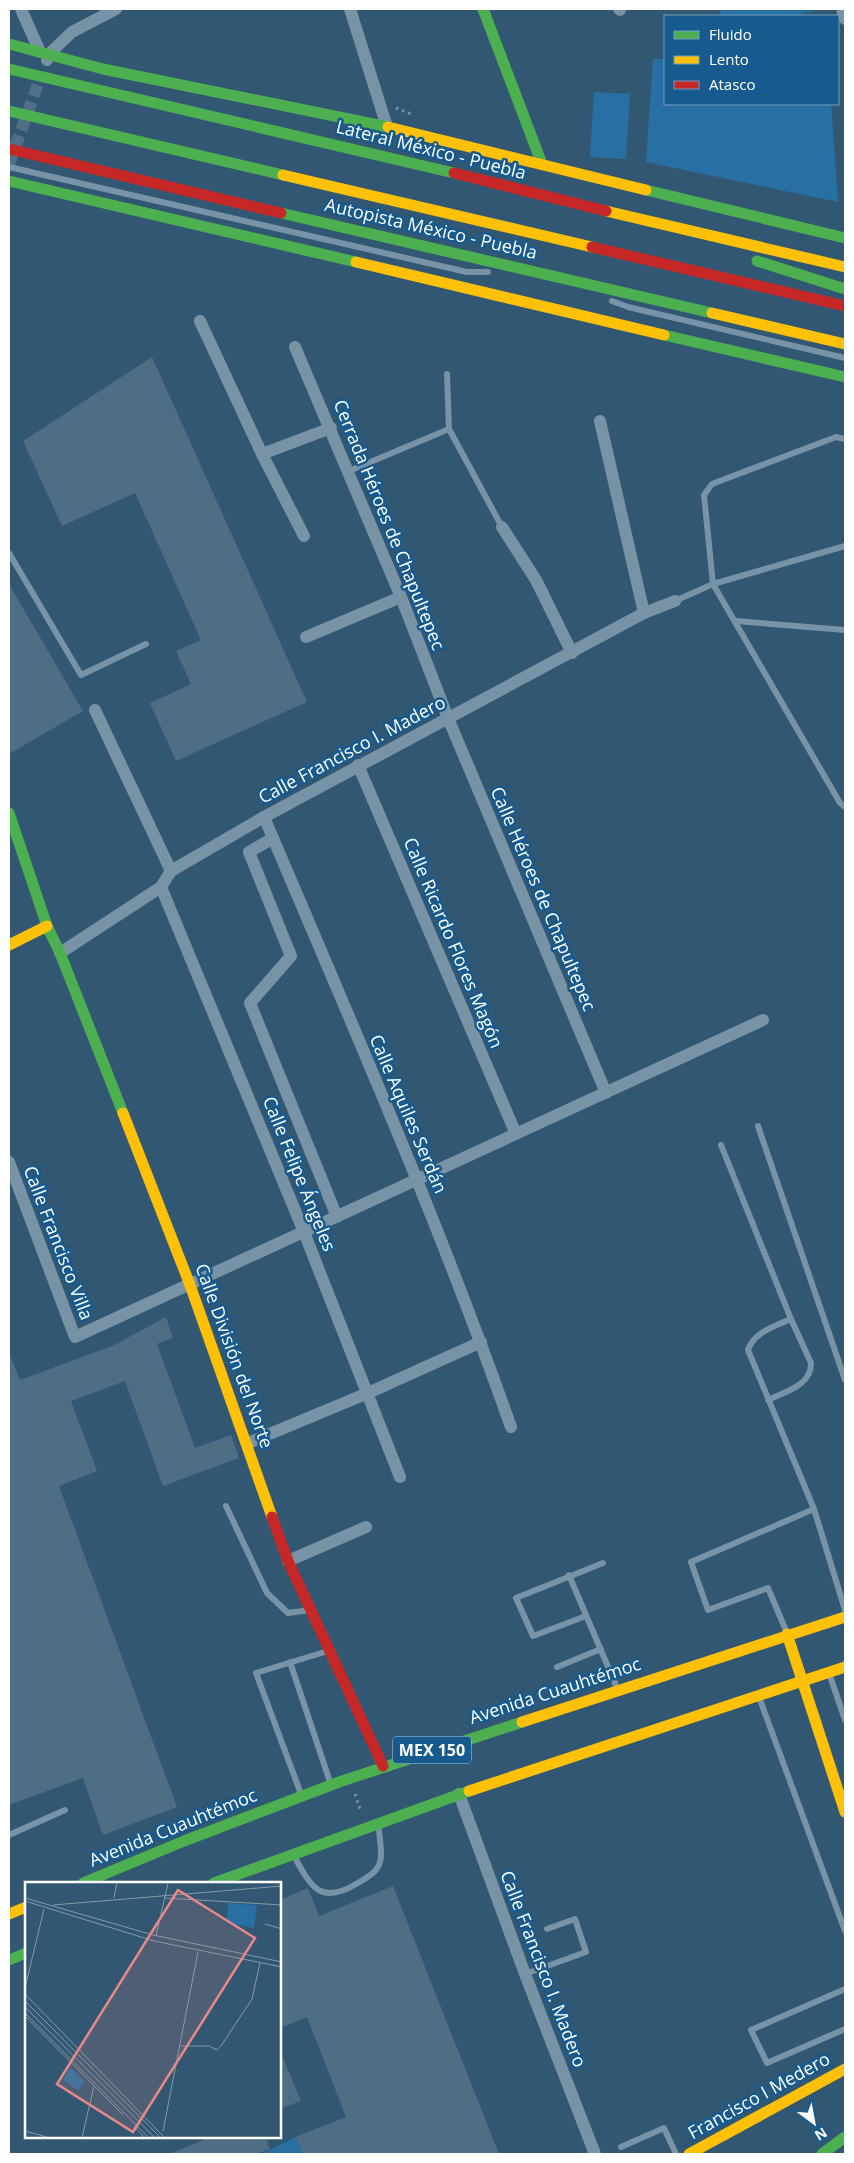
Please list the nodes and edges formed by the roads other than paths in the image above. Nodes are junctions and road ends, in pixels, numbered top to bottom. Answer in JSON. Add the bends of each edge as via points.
{"nodes":[{"id":1,"x":21,"y":9,"type":"edge"},
{"id":2,"x":116,"y":9,"type":"edge"},
{"id":3,"x":350,"y":9,"type":"edge"},
{"id":4,"x":484,"y":9,"type":"edge"},
{"id":5,"x":842,"y":9,"type":"edge"},
{"id":6,"x":845,"y":19,"type":"edge"},
{"id":7,"x":9,"y":44,"type":"edge"},
{"id":8,"x":45,"y":56,"type":"junction"},
{"id":9,"x":9,"y":69,"type":"edge"},
{"id":10,"x":9,"y":111,"type":"edge"},
{"id":11,"x":387,"y":127,"type":"junction"},
{"id":12,"x":9,"y":149,"type":"edge"},
{"id":13,"x":542,"y":164,"type":"junction"},
{"id":14,"x":9,"y":167,"type":"edge"},
{"id":15,"x":9,"y":174,"type":"edge"},
{"id":16,"x":9,"y":181,"type":"edge"},
{"id":17,"x":609,"y":212,"type":"junction"},
{"id":18,"x":845,"y":238,"type":"edge"},
{"id":19,"x":845,"y":267,"type":"edge"},
{"id":20,"x":493,"y":273,"type":"dead end"},
{"id":21,"x":845,"y":290,"type":"edge"},
{"id":22,"x":605,"y":297,"type":"dead end"},
{"id":23,"x":845,"y":306,"type":"edge"},
{"id":24,"x":200,"y":321,"type":"dead end"},
{"id":25,"x":845,"y":344,"type":"edge"},
{"id":26,"x":295,"y":347,"type":"dead end"},
{"id":27,"x":845,"y":358,"type":"edge"},
{"id":28,"x":845,"y":371,"type":"edge"},
{"id":29,"x":447,"y":374,"type":"dead end"},
{"id":30,"x":845,"y":377,"type":"edge"},
{"id":31,"x":600,"y":421,"type":"dead end"},
{"id":32,"x":331,"y":428,"type":"junction"},
{"id":33,"x":449,"y":429,"type":"junction"},
{"id":34,"x":845,"y":439,"type":"edge"},
{"id":35,"x":262,"y":454,"type":"junction"},
{"id":36,"x":349,"y":472,"type":"junction"},
{"id":37,"x":502,"y":527,"type":"joint"},
{"id":38,"x":304,"y":536,"type":"dead end"},
{"id":39,"x":845,"y":546,"type":"edge"},
{"id":40,"x":9,"y":553,"type":"edge"},
{"id":41,"x":713,"y":584,"type":"junction"},
{"id":42,"x":401,"y":597,"type":"junction"},
{"id":43,"x":675,"y":601,"type":"joint"},
{"id":44,"x":644,"y":613,"type":"junction"},
{"id":45,"x":736,"y":621,"type":"junction"},
{"id":46,"x":845,"y":630,"type":"edge"},
{"id":47,"x":306,"y":637,"type":"dead end"},
{"id":48,"x":146,"y":644,"type":"dead end"},
{"id":49,"x":572,"y":653,"type":"junction"},
{"id":50,"x":95,"y":710,"type":"dead end"},
{"id":51,"x":448,"y":718,"type":"junction"},
{"id":52,"x":358,"y":766,"type":"junction"},
{"id":53,"x":845,"y":807,"type":"edge"},
{"id":54,"x":9,"y":813,"type":"edge"},
{"id":55,"x":264,"y":817,"type":"junction"},
{"id":56,"x":273,"y":838,"type":"junction"},
{"id":57,"x":171,"y":871,"type":"junction"},
{"id":58,"x":161,"y":887,"type":"junction"},
{"id":59,"x":47,"y":926,"type":"junction"},
{"id":60,"x":9,"y":945,"type":"edge"},
{"id":61,"x":60,"y":953,"type":"junction"},
{"id":62,"x":763,"y":1020,"type":"dead end"},
{"id":63,"x":606,"y":1093,"type":"junction"},
{"id":64,"x":758,"y":1126,"type":"dead end"},
{"id":65,"x":516,"y":1134,"type":"junction"},
{"id":66,"x":721,"y":1145,"type":"dead end"},
{"id":67,"x":9,"y":1162,"type":"edge"},
{"id":68,"x":417,"y":1180,"type":"junction"},
{"id":69,"x":337,"y":1217,"type":"junction"},
{"id":70,"x":304,"y":1232,"type":"junction"},
{"id":71,"x":190,"y":1285,"type":"junction"},
{"id":72,"x":791,"y":1318,"type":"junction"},
{"id":73,"x":481,"y":1342,"type":"junction"},
{"id":74,"x":845,"y":1380,"type":"edge"},
{"id":75,"x":368,"y":1393,"type":"junction"},
{"id":76,"x":768,"y":1400,"type":"junction"},
{"id":77,"x":511,"y":1427,"type":"dead end"},
{"id":78,"x":248,"y":1443,"type":"junction"},
{"id":79,"x":400,"y":1477,"type":"dead end"},
{"id":80,"x":226,"y":1506,"type":"dead end"},
{"id":81,"x":814,"y":1509,"type":"junction"},
{"id":82,"x":366,"y":1528,"type":"dead end"},
{"id":83,"x":288,"y":1561,"type":"junction"},
{"id":84,"x":603,"y":1563,"type":"dead end"},
{"id":85,"x":570,"y":1575,"type":"junction"},
{"id":86,"x":311,"y":1610,"type":"junction"},
{"id":87,"x":845,"y":1610,"type":"edge"},
{"id":88,"x":586,"y":1616,"type":"junction"},
{"id":89,"x":845,"y":1617,"type":"edge"},
{"id":90,"x":787,"y":1634,"type":"junction"},
{"id":91,"x":600,"y":1649,"type":"junction"},
{"id":92,"x":330,"y":1651,"type":"junction"},
{"id":93,"x":290,"y":1662,"type":"junction"},
{"id":94,"x":557,"y":1667,"type":"dead end"},
{"id":95,"x":845,"y":1667,"type":"edge"},
{"id":96,"x":829,"y":1672,"type":"junction"},
{"id":97,"x":802,"y":1681,"type":"junction"},
{"id":98,"x":618,"y":1689,"type":"junction"},
{"id":99,"x":759,"y":1696,"type":"junction"},
{"id":100,"x":845,"y":1719,"type":"edge"},
{"id":101,"x":383,"y":1766,"type":"junction"},
{"id":102,"x":331,"y":1785,"type":"junction"},
{"id":103,"x":459,"y":1794,"type":"junction"},
{"id":104,"x":302,"y":1796,"type":"junction"},
{"id":105,"x":65,"y":1810,"type":"dead end"},
{"id":106,"x":845,"y":1812,"type":"edge"},
{"id":107,"x":379,"y":1824,"type":"junction"},
{"id":108,"x":9,"y":1835,"type":"edge"},
{"id":109,"x":293,"y":1855,"type":"junction"},
{"id":110,"x":85,"y":1882,"type":"edge"},
{"id":111,"x":217,"y":1882,"type":"edge"},
{"id":112,"x":25,"y":1907,"type":"edge"},
{"id":113,"x":9,"y":1914,"type":"edge"},
{"id":114,"x":547,"y":1929,"type":"dead end"},
{"id":115,"x":845,"y":1931,"type":"edge"},
{"id":116,"x":25,"y":1953,"type":"edge"},
{"id":117,"x":9,"y":1960,"type":"edge"},
{"id":118,"x":525,"y":1974,"type":"junction"},
{"id":119,"x":845,"y":1989,"type":"edge"},
{"id":120,"x":845,"y":2029,"type":"edge"},
{"id":121,"x":845,"y":2069,"type":"edge"},
{"id":122,"x":845,"y":2137,"type":"edge"},
{"id":123,"x":621,"y":2146,"type":"dead end"},
{"id":124,"x":595,"y":2154,"type":"edge"},
{"id":125,"x":676,"y":2154,"type":"edge"},
{"id":126,"x":689,"y":2154,"type":"edge"},
{"id":127,"x":822,"y":2154,"type":"edge"}],
"edges":[{"from":1,"to":8,"type":"street"},
{"from":2,"to":8,"type":"street","via":[[72,32]]},
{"from":3,"to":11,"type":"street"},
{"from":4,"to":13,"type":"main road"},
{"from":5,"to":6,"type":"street"},
{"from":7,"to":8,"type":"main road"},
{"from":8,"to":11,"type":"main road"},
{"from":9,"to":17,"type":"main road","name":"Lateral México - Puebla","via":[[432,167]]},
{"from":10,"to":23,"type":"main road","name":"Autopista México - Puebla"},
{"from":11,"to":13,"type":"main road"},
{"from":12,"to":25,"type":"main road","name":"Autopista México - Puebla"},
{"from":13,"to":18,"type":"main road"},
{"from":14,"to":20,"type":"lane","via":[[337,244],[467,272]]},
{"from":15,"to":28,"type":"lane"},
{"from":16,"to":30,"type":"main road"},
{"from":17,"to":19,"type":"main road","name":"Lateral México - Puebla"},
{"from":17,"to":21,"type":"main road"},
{"from":22,"to":27,"type":"lane","via":[[628,307]]},
{"from":24,"to":35,"type":"street"},
{"from":26,"to":32,"type":"street","name":"Cerrada Héroes de Chapultepec"},
{"from":29,"to":33,"type":"lane"},
{"from":31,"to":44,"type":"street"},
{"from":32,"to":35,"type":"street"},
{"from":32,"to":36,"type":"street","name":"Cerrada Héroes de Chapultepec"},
{"from":33,"to":36,"type":"lane"},
{"from":33,"to":37,"type":"lane"},
{"from":34,"to":41,"type":"lane","via":[[836,437],[712,484],[704,495]]},
{"from":35,"to":38,"type":"street"},
{"from":36,"to":42,"type":"street","name":"Cerrada Héroes de Chapultepec"},
{"from":37,"to":49,"type":"street","via":[[536,580]]},
{"from":39,"to":41,"type":"lane"},
{"from":40,"to":48,"type":"lane","via":[[81,675]]},
{"from":41,"to":43,"type":"lane"},
{"from":41,"to":45,"type":"lane"},
{"from":42,"to":47,"type":"street"},
{"from":42,"to":51,"type":"street","name":"Cerrada Héroes de Chapultepec"},
{"from":43,"to":44,"type":"street","name":"Calle Francisco I. Madero"},
{"from":44,"to":49,"type":"street","name":"Calle Francisco I. Madero"},
{"from":45,"to":46,"type":"lane"},
{"from":45,"to":53,"type":"lane"},
{"from":49,"to":51,"type":"street","name":"Calle Francisco I. Madero"},
{"from":50,"to":57,"type":"street"},
{"from":51,"to":52,"type":"street","name":"Calle Francisco I. Madero"},
{"from":51,"to":63,"type":"street","name":"Calle Héroes de Chapultepec"},
{"from":52,"to":55,"type":"street","name":"Calle Francisco I. Madero"},
{"from":52,"to":65,"type":"street","name":"Calle Ricardo Flores Magón"},
{"from":54,"to":59,"type":"main road","name":"Calle División del Norte"},
{"from":55,"to":56,"type":"street","name":"Calle Aquiles Serdán"},
{"from":55,"to":57,"type":"street","name":"Calle Francisco I. Madero"},
{"from":56,"to":68,"type":"street","name":"Calle Aquiles Serdán"},
{"from":56,"to":69,"type":"street","via":[[249,852],[291,956],[250,1003]]},
{"from":57,"to":58,"type":"street","name":"Calle Francisco I. Madero"},
{"from":58,"to":61,"type":"street","name":"Calle Francisco I. Madero"},
{"from":58,"to":70,"type":"street","name":"Calle Felipe Ángeles"},
{"from":59,"to":60,"type":"main road"},
{"from":59,"to":61,"type":"main road","name":"Calle División del Norte"},
{"from":61,"to":71,"type":"main road","name":"Calle División del Norte"},
{"from":62,"to":63,"type":"street"},
{"from":63,"to":65,"type":"street"},
{"from":64,"to":74,"type":"lane"},
{"from":65,"to":68,"type":"street"},
{"from":66,"to":72,"type":"lane"},
{"from":67,"to":71,"type":"street","name":"Calle Francisco Villa","via":[[76,1337]]},
{"from":68,"to":69,"type":"street"},
{"from":68,"to":73,"type":"street","name":"Calle Aquiles Serdán"},
{"from":69,"to":70,"type":"street"},
{"from":70,"to":71,"type":"street"},
{"from":70,"to":75,"type":"street","name":"Calle Felipe Ángeles"},
{"from":71,"to":78,"type":"main road","name":"Calle División del Norte"},
{"from":72,"to":76,"type":"lane","via":[[760,1333],[751,1341],[748,1350]]},
{"from":72,"to":76,"type":"lane","via":[[812,1371],[804,1383]]},
{"from":73,"to":75,"type":"street"},
{"from":73,"to":77,"type":"street","name":"Calle Aquiles Serdán"},
{"from":75,"to":78,"type":"street"},
{"from":75,"to":79,"type":"street","name":"Calle Felipe Ángeles"},
{"from":76,"to":81,"type":"lane"},
{"from":78,"to":83,"type":"main road","name":"Calle División del Norte"},
{"from":80,"to":86,"type":"lane","via":[[267,1593],[288,1613]]},
{"from":81,"to":87,"type":"lane"},
{"from":81,"to":90,"type":"lane","via":[[692,1562],[708,1610],[768,1588]]},
{"from":82,"to":83,"type":"street"},
{"from":83,"to":86,"type":"main road","name":"Calle División del Norte"},
{"from":84,"to":85,"type":"lane"},
{"from":85,"to":88,"type":"lane"},
{"from":85,"to":88,"type":"lane","via":[[516,1598],[533,1636]]},
{"from":86,"to":92,"type":"main road","name":"Calle División del Norte"},
{"from":88,"to":91,"type":"lane"},
{"from":89,"to":90,"type":"main road","name":"Avenida Cuauhtémoc","number":"MEX 150"},
{"from":90,"to":97,"type":"main road"},
{"from":90,"to":98,"type":"main road","name":"Avenida Cuauhtémoc","number":"MEX 150"},
{"from":91,"to":94,"type":"lane"},
{"from":91,"to":98,"type":"lane"},
{"from":92,"to":93,"type":"lane"},
{"from":92,"to":101,"type":"main road","name":"Calle División del Norte"},
{"from":93,"to":102,"type":"lane"},
{"from":93,"to":104,"type":"lane","via":[[256,1673]]},
{"from":95,"to":96,"type":"main road","number":"MEX 150"},
{"from":96,"to":97,"type":"main road","number":"MEX 150"},
{"from":96,"to":100,"type":"lane"},
{"from":97,"to":99,"type":"main road","number":"MEX 150"},
{"from":97,"to":106,"type":"main road"},
{"from":98,"to":101,"type":"main road","name":"Avenida Cuauhtémoc","number":"MEX 150"},
{"from":99,"to":103,"type":"main road","number":"MEX 150"},
{"from":99,"to":115,"type":"lane"},
{"from":101,"to":102,"type":"main road","name":"Avenida Cuauhtémoc","number":"MEX 150"},
{"from":102,"to":104,"type":"main road","name":"Avenida Cuauhtémoc","number":"MEX 150"},
{"from":103,"to":107,"type":"main road","number":"MEX 150"},
{"from":103,"to":118,"type":"street","name":"Calle Francisco I. Madero"},
{"from":104,"to":110,"type":"main road","name":"Avenida Cuauhtémoc","number":"MEX 150"},
{"from":105,"to":108,"type":"lane"},
{"from":107,"to":109,"type":"main road","number":"MEX 150"},
{"from":107,"to":109,"type":"lane","via":[[381,1862],[371,1876],[343,1892],[322,1892],[309,1884]]},
{"from":109,"to":111,"type":"main road","number":"MEX 150"},
{"from":112,"to":113,"type":"main road"},
{"from":114,"to":118,"type":"lane","via":[[575,1919],[586,1952]]},
{"from":116,"to":117,"type":"main road"},
{"from":118,"to":124,"type":"street","name":"Calle Francisco I. Madero"},
{"from":119,"to":120,"type":"lane","via":[[751,2030],[767,2063]]},
{"from":121,"to":126,"type":"main road","name":"Francisco I Medero"},
{"from":122,"to":127,"type":"main road"},
{"from":123,"to":125,"type":"lane","via":[[664,2128]]}]}
